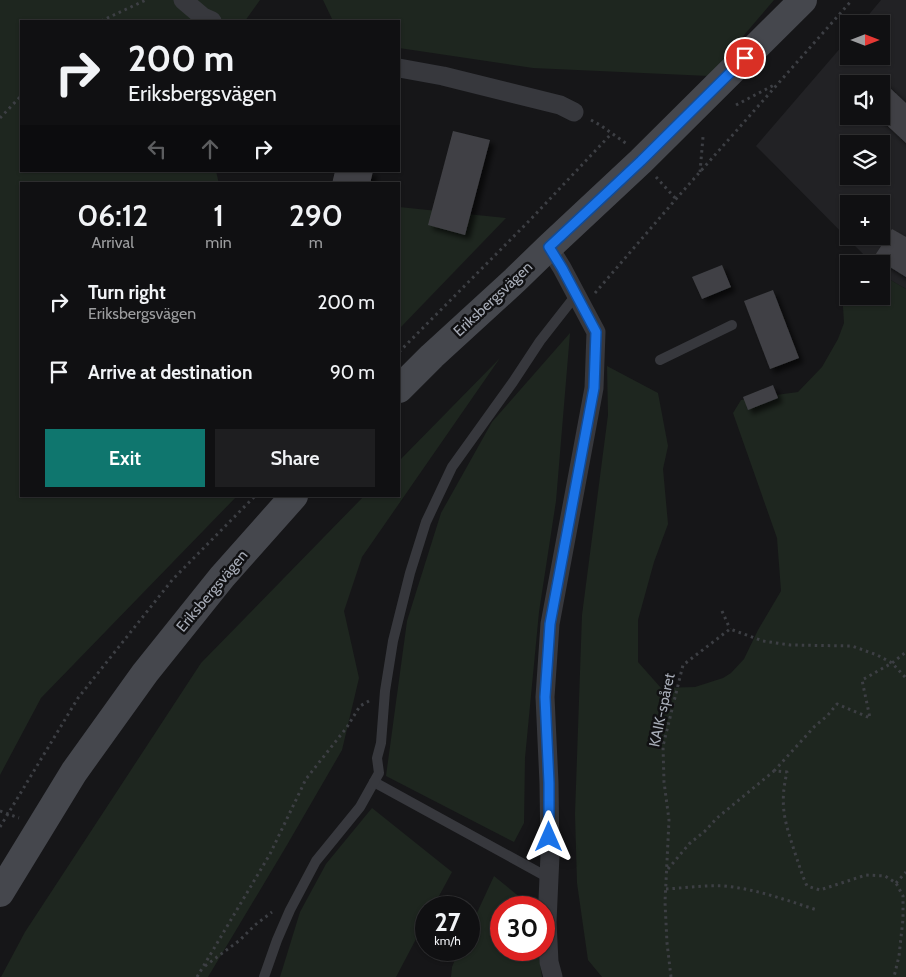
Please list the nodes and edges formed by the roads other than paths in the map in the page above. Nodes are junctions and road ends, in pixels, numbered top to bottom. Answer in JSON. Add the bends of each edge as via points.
{"nodes":[{"id":1,"x":183,"y":0,"type":"edge"},
{"id":2,"x":803,"y":0,"type":"edge"},
{"id":3,"x":210,"y":20,"type":"edge"},
{"id":4,"x":400,"y":68,"type":"edge"},
{"id":5,"x":574,"y":112,"type":"road end"},
{"id":6,"x":549,"y":247,"type":"junction"},
{"id":7,"x":580,"y":301,"type":"junction"},
{"id":8,"x":732,"y":325,"type":"dead end"},
{"id":9,"x":660,"y":360,"type":"dead end"},
{"id":10,"x":400,"y":388,"type":"edge"},
{"id":11,"x":293,"y":497,"type":"edge"},
{"id":12,"x":374,"y":782,"type":"junction"},
{"id":13,"x":549,"y":878,"type":"junction"},
{"id":14,"x":0,"y":893,"type":"edge"},
{"id":15,"x":264,"y":977,"type":"edge"},
{"id":16,"x":552,"y":977,"type":"edge"}],
"edges":[{"from":1,"to":3,"type":"street"},
{"from":2,"to":6,"type":"main road","name":"Eriksbergsvägen"},
{"from":4,"to":5,"type":"street","via":[[560,105]]},
{"from":6,"to":7,"type":"street"},
{"from":6,"to":10,"type":"main road","name":"Eriksbergsvägen"},
{"from":7,"to":12,"type":"lane","via":[[540,341],[452,467],[426,522],[393,641],[384,690],[377,758],[379,773]]},
{"from":7,"to":13,"type":"street","via":[[596,332],[594,388],[550,624],[545,697]]},
{"from":8,"to":9,"type":"lane"},
{"from":11,"to":14,"type":"main road","name":"Eriksbergsvägen","via":[[222,577],[134,688],[74,772]]},
{"from":12,"to":13,"type":"lane"},
{"from":12,"to":15,"type":"lane","via":[[360,807],[316,860],[290,910]]},
{"from":13,"to":16,"type":"street","via":[[547,922]]}]}
